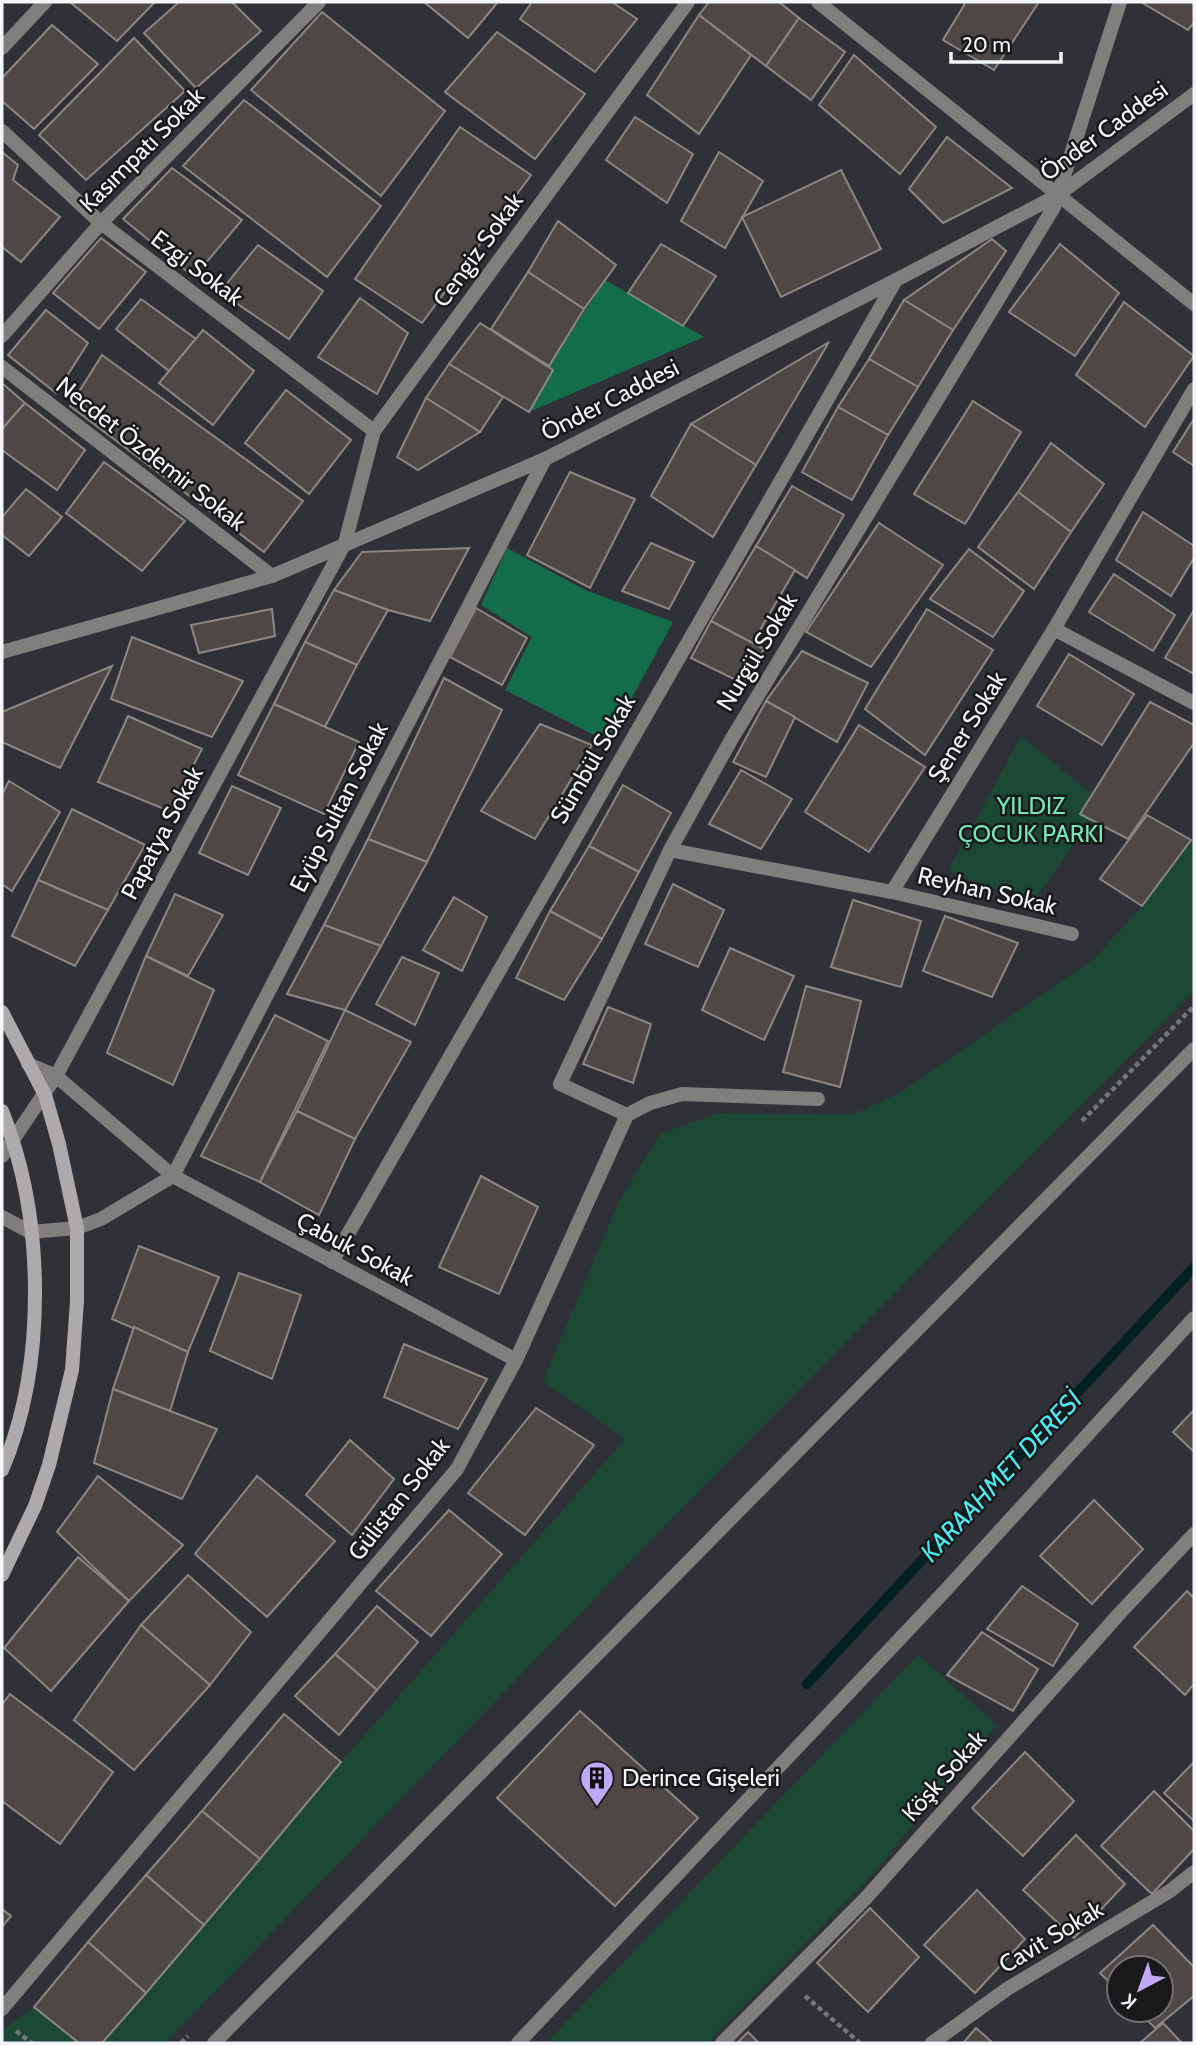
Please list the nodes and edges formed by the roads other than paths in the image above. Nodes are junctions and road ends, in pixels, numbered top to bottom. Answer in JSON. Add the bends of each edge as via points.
{"nodes":[{"id":1,"x":45,"y":2,"type":"edge"},
{"id":2,"x":319,"y":2,"type":"edge"},
{"id":3,"x":688,"y":2,"type":"edge"},
{"id":4,"x":818,"y":2,"type":"edge"},
{"id":5,"x":1120,"y":2,"type":"edge"},
{"id":6,"x":2,"y":48,"type":"edge"},
{"id":7,"x":1194,"y":94,"type":"edge"},
{"id":8,"x":2,"y":131,"type":"edge"},
{"id":9,"x":1058,"y":195,"type":"junction"},
{"id":10,"x":101,"y":223,"type":"junction"},
{"id":11,"x":896,"y":280,"type":"junction"},
{"id":12,"x":1194,"y":304,"type":"edge"},
{"id":13,"x":2,"y":336,"type":"edge"},
{"id":14,"x":2,"y":367,"type":"edge"},
{"id":15,"x":1194,"y":389,"type":"edge"},
{"id":16,"x":374,"y":431,"type":"junction"},
{"id":17,"x":545,"y":459,"type":"junction"},
{"id":18,"x":345,"y":543,"type":"junction"},
{"id":19,"x":272,"y":576,"type":"junction"},
{"id":20,"x":1054,"y":629,"type":"junction"},
{"id":21,"x":2,"y":652,"type":"edge"},
{"id":22,"x":1194,"y":703,"type":"edge"},
{"id":23,"x":670,"y":850,"type":"junction"},
{"id":24,"x":892,"y":892,"type":"junction"},
{"id":25,"x":1072,"y":934,"type":"dead end"},
{"id":26,"x":2,"y":1012,"type":"edge"},
{"id":27,"x":1194,"y":1049,"type":"edge"},
{"id":28,"x":28,"y":1064,"type":"junction"},
{"id":29,"x":56,"y":1076,"type":"junction"},
{"id":30,"x":45,"y":1095,"type":"junction"},
{"id":31,"x":818,"y":1099,"type":"dead end"},
{"id":32,"x":2,"y":1111,"type":"edge"},
{"id":33,"x":626,"y":1115,"type":"junction"},
{"id":34,"x":13,"y":1140,"type":"junction"},
{"id":35,"x":2,"y":1156,"type":"edge"},
{"id":36,"x":173,"y":1176,"type":"junction"},
{"id":37,"x":2,"y":1217,"type":"edge"},
{"id":38,"x":77,"y":1228,"type":"junction"},
{"id":39,"x":30,"y":1231,"type":"junction"},
{"id":40,"x":331,"y":1262,"type":"junction"},
{"id":41,"x":1194,"y":1318,"type":"edge"},
{"id":42,"x":516,"y":1360,"type":"junction"},
{"id":43,"x":2,"y":1470,"type":"edge"},
{"id":44,"x":1194,"y":1534,"type":"edge"},
{"id":45,"x":2,"y":1575,"type":"edge"},
{"id":46,"x":1194,"y":1872,"type":"edge"},
{"id":47,"x":2,"y":2009,"type":"edge"},
{"id":48,"x":214,"y":2043,"type":"edge"},
{"id":49,"x":518,"y":2043,"type":"edge"},
{"id":50,"x":722,"y":2043,"type":"edge"},
{"id":51,"x":932,"y":2043,"type":"edge"}],
"edges":[{"from":1,"to":6,"type":"street"},
{"from":2,"to":10,"type":"street","name":"Kasımpatı Sokak"},
{"from":3,"to":16,"type":"street","name":"Cengiz Sokak"},
{"from":4,"to":9,"type":"street"},
{"from":5,"to":9,"type":"street","name":"Nurgül Sokak"},
{"from":7,"to":9,"type":"street","name":"Önder Caddesi"},
{"from":8,"to":10,"type":"street","name":"Ezgi Sokak"},
{"from":9,"to":11,"type":"street","name":"Önder Caddesi"},
{"from":9,"to":12,"type":"street"},
{"from":9,"to":23,"type":"street","name":"Nurgül Sokak","via":[[731,740]]},
{"from":10,"to":13,"type":"street","name":"Kasımpatı Sokak"},
{"from":10,"to":16,"type":"street","name":"Ezgi Sokak"},
{"from":11,"to":17,"type":"street","name":"Önder Caddesi"},
{"from":11,"to":40,"type":"street","name":"Sümbül Sokak"},
{"from":14,"to":19,"type":"street","name":"Necdet Özdemir Sokak"},
{"from":15,"to":20,"type":"street","name":"Şener Sokak"},
{"from":16,"to":18,"type":"street","name":"Cengiz Sokak"},
{"from":17,"to":18,"type":"street","name":"Önder Caddesi"},
{"from":17,"to":36,"type":"street","name":"Eyüp Sultan Sokak"},
{"from":18,"to":19,"type":"street","name":"Önder Caddesi"},
{"from":18,"to":29,"type":"street","name":"Papatya Sokak"},
{"from":19,"to":21,"type":"street","name":"Önder Caddesi"},
{"from":20,"to":22,"type":"street"},
{"from":20,"to":24,"type":"street","name":"Şener Sokak"},
{"from":23,"to":24,"type":"street"},
{"from":23,"to":33,"type":"street","name":"Nurgül Sokak","via":[[560,1084]]},
{"from":24,"to":25,"type":"street","name":"Reyhan Sokak"},
{"from":26,"to":28,"type":"main road"},
{"from":27,"to":48,"type":"street"},
{"from":28,"to":29,"type":"street","name":"Çabuk Sokak"},
{"from":28,"to":30,"type":"main road"},
{"from":29,"to":30,"type":"street","name":"Papatya Sokak"},
{"from":29,"to":36,"type":"street","name":"Çabuk Sokak"},
{"from":30,"to":34,"type":"street","name":"Papatya Sokak"},
{"from":30,"to":38,"type":"main road"},
{"from":31,"to":33,"type":"street","via":[[682,1094],[650,1102]]},
{"from":32,"to":34,"type":"main road"},
{"from":33,"to":42,"type":"street","name":"Gülistan Sokak"},
{"from":34,"to":35,"type":"street","name":"Papatya Sokak"},
{"from":34,"to":39,"type":"main road"},
{"from":36,"to":38,"type":"street","via":[[101,1219]]},
{"from":36,"to":40,"type":"street","name":"Çabuk Sokak"},
{"from":37,"to":39,"type":"street"},
{"from":38,"to":39,"type":"street"},
{"from":38,"to":45,"type":"main road","via":[[77,1301],[64,1409],[35,1506]]},
{"from":39,"to":43,"type":"main road","via":[[34,1310],[27,1383]]},
{"from":40,"to":42,"type":"street","name":"Çabuk Sokak"},
{"from":41,"to":49,"type":"street","via":[[944,1592]]},
{"from":42,"to":47,"type":"street","name":"Gülistan Sokak","via":[[457,1469]]},
{"from":44,"to":50,"type":"street","name":"Köşk Sokak","via":[[865,1899]]},
{"from":46,"to":51,"type":"street","name":"Cavit Sokak","via":[[1160,1898],[1006,1989]]}]}
